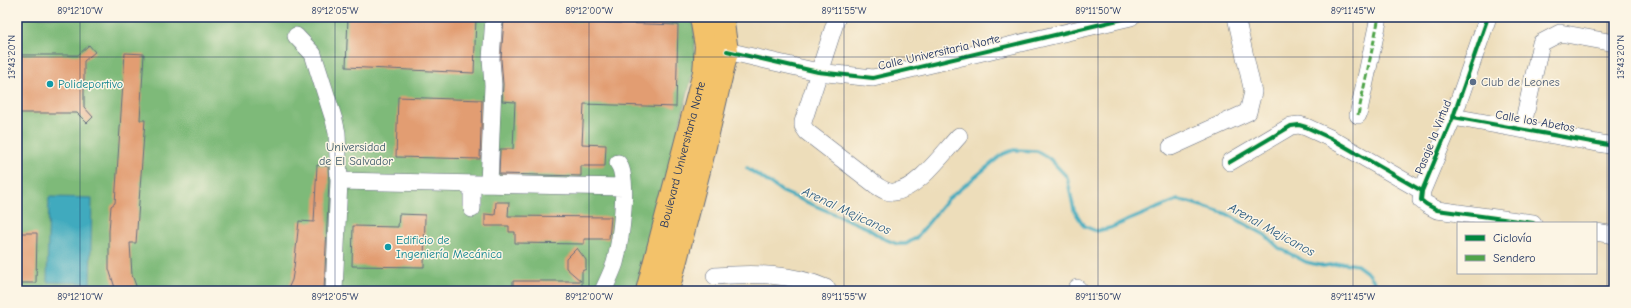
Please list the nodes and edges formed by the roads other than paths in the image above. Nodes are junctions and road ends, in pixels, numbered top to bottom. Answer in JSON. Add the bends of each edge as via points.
{"nodes":[{"id":1,"x":494,"y":17,"type":"edge"},
{"id":2,"x":702,"y":17,"type":"edge"},
{"id":3,"x":722,"y":17,"type":"edge"},
{"id":4,"x":837,"y":17,"type":"edge"},
{"id":5,"x":1131,"y":17,"type":"edge"},
{"id":6,"x":1236,"y":17,"type":"edge"},
{"id":7,"x":1379,"y":17,"type":"edge"},
{"id":8,"x":1488,"y":17,"type":"edge"},
{"id":9,"x":296,"y":36,"type":"dead end"},
{"id":10,"x":1614,"y":43,"type":"edge"},
{"id":11,"x":727,"y":51,"type":"junction"},
{"id":12,"x":818,"y":72,"type":"junction"},
{"id":13,"x":1358,"y":115,"type":"dead end"},
{"id":14,"x":1453,"y":117,"type":"junction"},
{"id":15,"x":1522,"y":129,"type":"junction"},
{"id":16,"x":959,"y":136,"type":"dead end"},
{"id":17,"x":1614,"y":146,"type":"edge"},
{"id":18,"x":1171,"y":147,"type":"dead end"},
{"id":19,"x":1230,"y":162,"type":"dead end"},
{"id":20,"x":618,"y":163,"type":"dead end"},
{"id":21,"x":339,"y":181,"type":"junction"},
{"id":22,"x":472,"y":184,"type":"junction"},
{"id":23,"x":489,"y":184,"type":"junction"},
{"id":24,"x":623,"y":187,"type":"junction"},
{"id":25,"x":1422,"y":191,"type":"junction"},
{"id":26,"x":472,"y":209,"type":"dead end"},
{"id":27,"x":1526,"y":222,"type":"edge"},
{"id":28,"x":1597,"y":232,"type":"edge"},
{"id":29,"x":1614,"y":235,"type":"edge"},
{"id":30,"x":715,"y":276,"type":"dead end"},
{"id":31,"x":334,"y":291,"type":"edge"},
{"id":32,"x":603,"y":291,"type":"edge"},
{"id":33,"x":647,"y":291,"type":"edge"},
{"id":34,"x":668,"y":291,"type":"edge"},
{"id":35,"x":828,"y":291,"type":"edge"}],
"edges":[{"from":1,"to":23,"type":"street"},
{"from":2,"to":33,"type":"main road","name":"Boulevard Universitaria Norte","via":[[706,46],[704,72]]},
{"from":3,"to":11,"type":"main road","name":"Boulevard Universitaria Norte"},
{"from":4,"to":12,"type":"street"},
{"from":5,"to":12,"type":"street","name":"Calle Universitaria Norte","via":[[873,78]]},
{"from":6,"to":18,"type":"street","via":[[1253,92],[1248,112]]},
{"from":7,"to":13,"type":"street"},
{"from":8,"to":14,"type":"street","name":"Pasaje la Virtud"},
{"from":9,"to":21,"type":"street","via":[[313,54],[334,120]]},
{"from":10,"to":15,"type":"street","via":[[1560,33],[1541,42]]},
{"from":11,"to":12,"type":"street","name":"Calle Universitaria Norte"},
{"from":11,"to":34,"type":"main road","name":"Boulevard Universitaria Norte"},
{"from":12,"to":16,"type":"street","via":[[803,126],[807,132],[886,192],[905,189],[917,181]]},
{"from":14,"to":15,"type":"street","name":"Calle los Abetos"},
{"from":14,"to":25,"type":"street","name":"Pasaje la Virtud"},
{"from":15,"to":17,"type":"street","name":"Calle los Abetos"},
{"from":19,"to":25,"type":"street","via":[[1291,126],[1299,125],[1330,138]]},
{"from":20,"to":24,"type":"street","via":[[623,176]]},
{"from":21,"to":22,"type":"street"},
{"from":21,"to":31,"type":"street"},
{"from":22,"to":23,"type":"street"},
{"from":22,"to":26,"type":"street"},
{"from":23,"to":24,"type":"street"},
{"from":24,"to":32,"type":"street","via":[[619,244],[615,264]]},
{"from":25,"to":27,"type":"street","name":"Pasaje la Virtud","via":[[1421,200],[1437,210]]},
{"from":28,"to":29,"type":"street"},
{"from":30,"to":35,"type":"street","via":[[748,274],[811,281]]}]}
